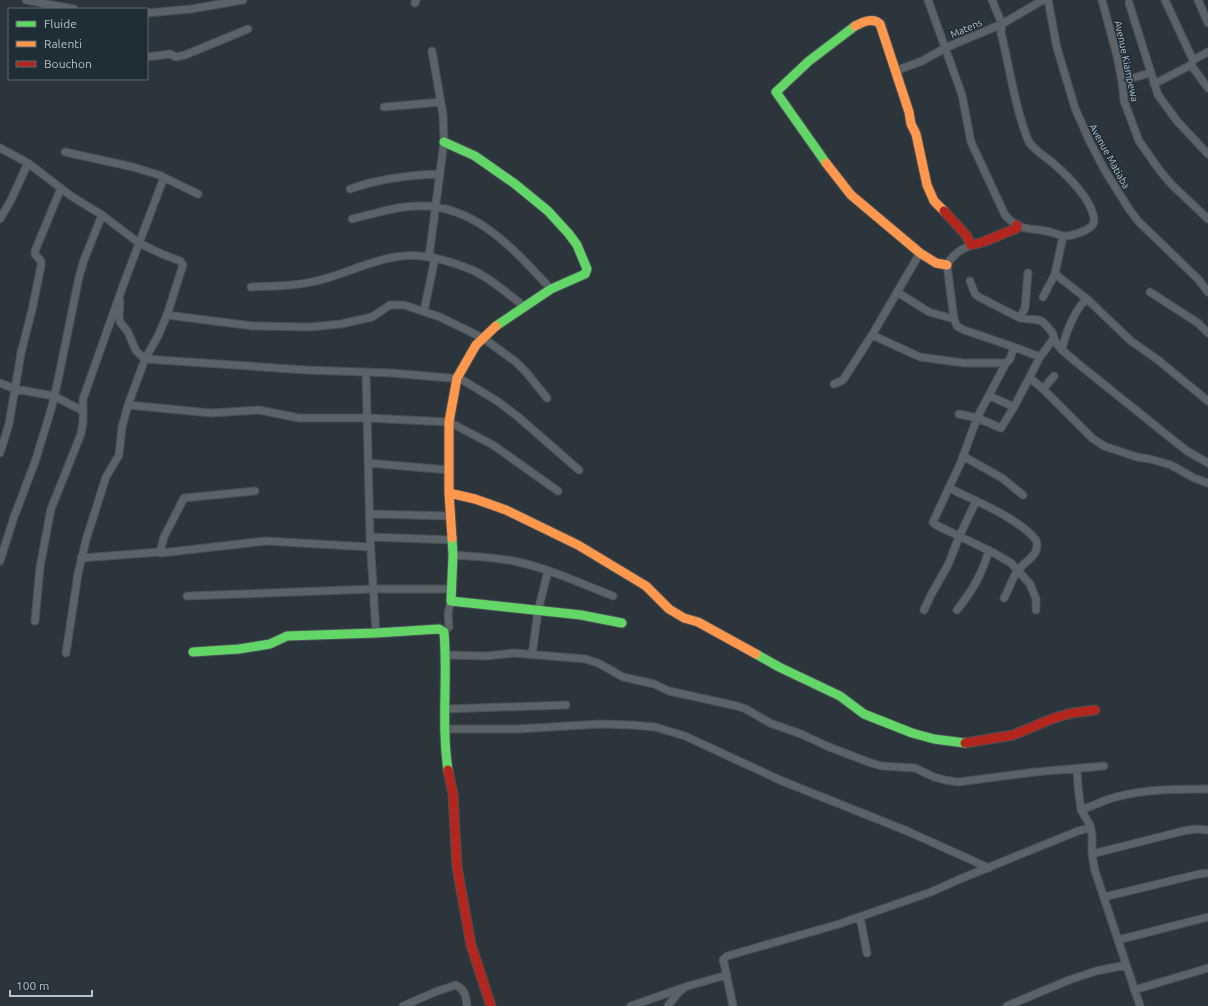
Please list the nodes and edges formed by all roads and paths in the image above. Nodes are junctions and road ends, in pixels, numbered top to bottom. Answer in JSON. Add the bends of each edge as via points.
{"nodes":[{"id":1,"x":26,"y":0,"type":"edge"},
{"id":2,"x":243,"y":0,"type":"edge"},
{"id":3,"x":928,"y":0,"type":"edge"},
{"id":4,"x":992,"y":0,"type":"edge"},
{"id":5,"x":1043,"y":0,"type":"edge"},
{"id":6,"x":1048,"y":0,"type":"edge"},
{"id":7,"x":1102,"y":0,"type":"edge"},
{"id":8,"x":1165,"y":0,"type":"edge"},
{"id":9,"x":1198,"y":0,"type":"edge"},
{"id":10,"x":1129,"y":3,"type":"dead end"},
{"id":11,"x":69,"y":8,"type":"edge"},
{"id":12,"x":148,"y":13,"type":"edge"},
{"id":13,"x":1208,"y":23,"type":"edge"},
{"id":14,"x":1002,"y":24,"type":"junction"},
{"id":15,"x":248,"y":29,"type":"dead end"},
{"id":16,"x":945,"y":48,"type":"junction"},
{"id":17,"x":432,"y":51,"type":"dead end"},
{"id":18,"x":1208,"y":52,"type":"edge"},
{"id":19,"x":148,"y":57,"type":"edge"},
{"id":20,"x":1192,"y":63,"type":"junction"},
{"id":21,"x":895,"y":71,"type":"junction"},
{"id":22,"x":1150,"y":73,"type":"junction"},
{"id":23,"x":1122,"y":81,"type":"junction"},
{"id":24,"x":1154,"y":84,"type":"junction"},
{"id":25,"x":1208,"y":88,"type":"edge"},
{"id":26,"x":441,"y":102,"type":"junction"},
{"id":27,"x":384,"y":107,"type":"dead end"},
{"id":28,"x":444,"y":142,"type":"junction"},
{"id":29,"x":0,"y":148,"type":"edge"},
{"id":30,"x":65,"y":152,"type":"dead end"},
{"id":31,"x":1208,"y":154,"type":"edge"},
{"id":32,"x":28,"y":163,"type":"junction"},
{"id":33,"x":440,"y":174,"type":"junction"},
{"id":34,"x":163,"y":177,"type":"junction"},
{"id":35,"x":61,"y":188,"type":"junction"},
{"id":36,"x":350,"y":189,"type":"dead end"},
{"id":37,"x":198,"y":194,"type":"dead end"},
{"id":38,"x":435,"y":207,"type":"junction"},
{"id":39,"x":102,"y":216,"type":"junction"},
{"id":40,"x":0,"y":219,"type":"edge"},
{"id":41,"x":352,"y":219,"type":"dead end"},
{"id":42,"x":1208,"y":219,"type":"edge"},
{"id":43,"x":1018,"y":225,"type":"junction"},
{"id":44,"x":1063,"y":236,"type":"junction"},
{"id":45,"x":139,"y":243,"type":"junction"},
{"id":46,"x":971,"y":244,"type":"junction"},
{"id":47,"x":920,"y":253,"type":"junction"},
{"id":48,"x":432,"y":258,"type":"junction"},
{"id":49,"x":947,"y":265,"type":"junction"},
{"id":50,"x":1028,"y":273,"type":"dead end"},
{"id":51,"x":1055,"y":274,"type":"junction"},
{"id":52,"x":970,"y":281,"type":"dead end"},
{"id":53,"x":250,"y":287,"type":"dead end"},
{"id":54,"x":551,"y":289,"type":"junction"},
{"id":55,"x":897,"y":292,"type":"junction"},
{"id":56,"x":1150,"y":292,"type":"dead end"},
{"id":57,"x":1208,"y":292,"type":"edge"},
{"id":58,"x":120,"y":294,"type":"junction"},
{"id":59,"x":1043,"y":297,"type":"dead end"},
{"id":60,"x":1087,"y":299,"type":"junction"},
{"id":61,"x":524,"y":306,"type":"junction"},
{"id":62,"x":424,"y":311,"type":"junction"},
{"id":63,"x":168,"y":315,"type":"junction"},
{"id":64,"x":1020,"y":318,"type":"junction"},
{"id":65,"x":954,"y":319,"type":"junction"},
{"id":66,"x":1208,"y":333,"type":"edge"},
{"id":67,"x":872,"y":335,"type":"junction"},
{"id":68,"x":483,"y":338,"type":"junction"},
{"id":69,"x":1054,"y":338,"type":"junction"},
{"id":70,"x":1014,"y":347,"type":"junction"},
{"id":71,"x":1062,"y":350,"type":"junction"},
{"id":72,"x":1040,"y":357,"type":"junction"},
{"id":73,"x":145,"y":359,"type":"junction"},
{"id":74,"x":1006,"y":363,"type":"junction"},
{"id":75,"x":366,"y":372,"type":"junction"},
{"id":76,"x":1054,"y":376,"type":"dead end"},
{"id":77,"x":457,"y":378,"type":"junction"},
{"id":78,"x":1030,"y":378,"type":"junction"},
{"id":79,"x":0,"y":384,"type":"edge"},
{"id":80,"x":834,"y":384,"type":"dead end"},
{"id":81,"x":15,"y":389,"type":"junction"},
{"id":82,"x":1043,"y":389,"type":"junction"},
{"id":83,"x":54,"y":396,"type":"junction"},
{"id":84,"x":990,"y":396,"type":"junction"},
{"id":85,"x":547,"y":398,"type":"dead end"},
{"id":86,"x":1208,"y":401,"type":"edge"},
{"id":87,"x":128,"y":405,"type":"junction"},
{"id":88,"x":1014,"y":407,"type":"junction"},
{"id":89,"x":83,"y":411,"type":"junction"},
{"id":90,"x":960,"y":414,"type":"dead end"},
{"id":91,"x":367,"y":418,"type":"junction"},
{"id":92,"x":977,"y":418,"type":"junction"},
{"id":93,"x":449,"y":422,"type":"junction"},
{"id":94,"x":0,"y":453,"type":"edge"},
{"id":95,"x":963,"y":456,"type":"junction"},
{"id":96,"x":368,"y":463,"type":"junction"},
{"id":97,"x":1208,"y":463,"type":"edge"},
{"id":98,"x":449,"y":470,"type":"junction"},
{"id":99,"x":579,"y":470,"type":"dead end"},
{"id":100,"x":1208,"y":483,"type":"edge"},
{"id":101,"x":949,"y":488,"type":"junction"},
{"id":102,"x":255,"y":491,"type":"dead end"},
{"id":103,"x":558,"y":491,"type":"dead end"},
{"id":104,"x":449,"y":493,"type":"junction"},
{"id":105,"x":1023,"y":495,"type":"dead end"},
{"id":106,"x":976,"y":501,"type":"junction"},
{"id":107,"x":370,"y":514,"type":"junction"},
{"id":108,"x":451,"y":516,"type":"junction"},
{"id":109,"x":370,"y":537,"type":"junction"},
{"id":110,"x":959,"y":537,"type":"junction"},
{"id":111,"x":453,"y":540,"type":"junction"},
{"id":112,"x":370,"y":547,"type":"junction"},
{"id":113,"x":989,"y":550,"type":"junction"},
{"id":114,"x":160,"y":552,"type":"junction"},
{"id":115,"x":453,"y":555,"type":"junction"},
{"id":116,"x":82,"y":558,"type":"junction"},
{"id":117,"x":0,"y":561,"type":"edge"},
{"id":118,"x":1018,"y":570,"type":"junction"},
{"id":119,"x":548,"y":571,"type":"junction"},
{"id":120,"x":374,"y":589,"type":"junction"},
{"id":121,"x":451,"y":589,"type":"junction"},
{"id":122,"x":187,"y":596,"type":"dead end"},
{"id":123,"x":613,"y":596,"type":"dead end"},
{"id":124,"x":1004,"y":598,"type":"dead end"},
{"id":125,"x":451,"y":600,"type":"junction"},
{"id":126,"x":538,"y":610,"type":"junction"},
{"id":127,"x":924,"y":610,"type":"dead end"},
{"id":128,"x":957,"y":610,"type":"dead end"},
{"id":129,"x":1036,"y":610,"type":"dead end"},
{"id":130,"x":35,"y":620,"type":"dead end"},
{"id":131,"x":622,"y":623,"type":"dead end"},
{"id":132,"x":449,"y":627,"type":"dead end"},
{"id":133,"x":376,"y":633,"type":"junction"},
{"id":134,"x":193,"y":652,"type":"dead end"},
{"id":135,"x":66,"y":653,"type":"dead end"},
{"id":136,"x":446,"y":655,"type":"junction"},
{"id":137,"x":532,"y":655,"type":"junction"},
{"id":138,"x":566,"y":706,"type":"dead end"},
{"id":139,"x":445,"y":709,"type":"junction"},
{"id":140,"x":1095,"y":710,"type":"dead end"},
{"id":141,"x":445,"y":729,"type":"junction"},
{"id":142,"x":1104,"y":766,"type":"dead end"},
{"id":143,"x":1077,"y":769,"type":"junction"},
{"id":144,"x":1208,"y":789,"type":"edge"},
{"id":145,"x":1082,"y":810,"type":"junction"},
{"id":146,"x":1090,"y":828,"type":"junction"},
{"id":147,"x":1208,"y":830,"type":"edge"},
{"id":148,"x":1092,"y":854,"type":"junction"},
{"id":149,"x":989,"y":868,"type":"junction"},
{"id":150,"x":1208,"y":873,"type":"edge"},
{"id":151,"x":1104,"y":897,"type":"junction"},
{"id":152,"x":860,"y":917,"type":"junction"},
{"id":153,"x":1208,"y":917,"type":"edge"},
{"id":154,"x":1118,"y":940,"type":"junction"},
{"id":155,"x":867,"y":953,"type":"dead end"},
{"id":156,"x":1126,"y":966,"type":"junction"},
{"id":157,"x":1208,"y":968,"type":"edge"},
{"id":158,"x":727,"y":975,"type":"junction"},
{"id":159,"x":688,"y":986,"type":"junction"},
{"id":160,"x":1134,"y":990,"type":"junction"},
{"id":161,"x":403,"y":1006,"type":"edge"},
{"id":162,"x":467,"y":1006,"type":"edge"},
{"id":163,"x":491,"y":1006,"type":"edge"},
{"id":164,"x":631,"y":1006,"type":"edge"},
{"id":165,"x":668,"y":1006,"type":"edge"},
{"id":166,"x":734,"y":1006,"type":"edge"},
{"id":167,"x":1007,"y":1006,"type":"edge"},
{"id":168,"x":1140,"y":1006,"type":"edge"}],
"edges":[{"from":1,"to":11,"type":"street"},
{"from":2,"to":12,"type":"street"},
{"from":3,"to":16,"type":"street"},
{"from":4,"to":14,"type":"street"},
{"from":5,"to":14,"type":"street","name":"Matens"},
{"from":6,"to":57,"type":"street","name":"Avenue Matiaba","via":[[1057,48],[1075,108],[1104,169],[1138,221],[1198,279]]},
{"from":7,"to":23,"type":"street","name":"Avenue Kiampewa"},
{"from":8,"to":20,"type":"street"},
{"from":9,"to":13,"type":"street"},
{"from":10,"to":22,"type":"street"},
{"from":14,"to":16,"type":"street","name":"Matens"},
{"from":14,"to":44,"type":"street","via":[[1001,33],[1025,133],[1034,148],[1055,164],[1084,196],[1094,220],[1091,227],[1072,236]]},
{"from":15,"to":19,"type":"street","via":[[185,55]]},
{"from":16,"to":21,"type":"street","name":"Matens","via":[[922,61]]},
{"from":16,"to":43,"type":"street","via":[[962,95],[975,152],[1005,214]]},
{"from":17,"to":26,"type":"street"},
{"from":18,"to":20,"type":"street"},
{"from":20,"to":24,"type":"street"},
{"from":20,"to":25,"type":"street"},
{"from":21,"to":46,"type":"street","via":[[910,112],[927,185],[934,201],[966,234]]},
{"from":21,"to":47,"type":"street","via":[[880,24],[867,20],[846,32],[776,92],[851,195]]},
{"from":22,"to":23,"type":"street"},
{"from":22,"to":24,"type":"street"},
{"from":23,"to":42,"type":"street","name":"Avenue Kiampewa","via":[[1124,101],[1139,141],[1164,176]]},
{"from":24,"to":31,"type":"street","via":[[1162,101],[1177,121]]},
{"from":26,"to":27,"type":"street"},
{"from":26,"to":28,"type":"street"},
{"from":28,"to":33,"type":"street"},
{"from":28,"to":54,"type":"street","via":[[475,156],[515,184],[548,211],[569,234],[582,256],[586,272]]},
{"from":29,"to":32,"type":"street"},
{"from":30,"to":34,"type":"street","via":[[137,168]]},
{"from":32,"to":35,"type":"street"},
{"from":32,"to":40,"type":"street"},
{"from":33,"to":36,"type":"street","via":[[385,178]]},
{"from":33,"to":38,"type":"street"},
{"from":34,"to":37,"type":"street"},
{"from":34,"to":45,"type":"street"},
{"from":35,"to":39,"type":"street"},
{"from":35,"to":81,"type":"street","via":[[35,251],[41,266]]},
{"from":38,"to":41,"type":"street","via":[[403,207]]},
{"from":38,"to":48,"type":"street"},
{"from":38,"to":54,"type":"street","via":[[471,218],[495,233]]},
{"from":39,"to":45,"type":"street"},
{"from":39,"to":83,"type":"street","via":[[79,277]]},
{"from":43,"to":44,"type":"street"},
{"from":43,"to":46,"type":"street","via":[[1017,228],[983,242]]},
{"from":44,"to":51,"type":"street"},
{"from":45,"to":58,"type":"street"},
{"from":45,"to":63,"type":"street","via":[[180,260],[183,264]]},
{"from":46,"to":49,"type":"street","via":[[958,251]]},
{"from":47,"to":49,"type":"street","via":[[936,263]]},
{"from":47,"to":55,"type":"street"},
{"from":48,"to":53,"type":"street","via":[[413,255],[394,257],[303,284]]},
{"from":48,"to":61,"type":"street","via":[[473,270]]},
{"from":48,"to":62,"type":"street"},
{"from":49,"to":65,"type":"street"},
{"from":50,"to":64,"type":"street","via":[[1026,308]]},
{"from":51,"to":59,"type":"street"},
{"from":51,"to":60,"type":"street"},
{"from":52,"to":64,"type":"street","via":[[975,294],[979,297]]},
{"from":54,"to":61,"type":"street"},
{"from":55,"to":65,"type":"street","via":[[929,312]]},
{"from":55,"to":67,"type":"street"},
{"from":56,"to":66,"type":"street","via":[[1198,323]]},
{"from":58,"to":73,"type":"street","via":[[120,322],[128,332],[136,351]]},
{"from":58,"to":89,"type":"street","via":[[83,399]]},
{"from":60,"to":71,"type":"street","via":[[1072,321]]},
{"from":60,"to":86,"type":"street","via":[[1131,341]]},
{"from":61,"to":68,"type":"street"},
{"from":62,"to":63,"type":"street","via":[[394,304],[372,318],[310,327],[254,326]]},
{"from":62,"to":68,"type":"street"},
{"from":63,"to":73,"type":"street"},
{"from":64,"to":69,"type":"street","via":[[1043,322]]},
{"from":65,"to":70,"type":"street","via":[[960,328]]},
{"from":67,"to":74,"type":"street","via":[[920,357],[964,363]]},
{"from":67,"to":80,"type":"street","via":[[843,380]]},
{"from":68,"to":77,"type":"street","via":[[476,344]]},
{"from":68,"to":85,"type":"street","via":[[516,362]]},
{"from":69,"to":71,"type":"street"},
{"from":69,"to":72,"type":"street"},
{"from":70,"to":72,"type":"street"},
{"from":70,"to":74,"type":"street"},
{"from":71,"to":97,"type":"street","via":[[1187,451]]},
{"from":72,"to":78,"type":"street"},
{"from":73,"to":75,"type":"street"},
{"from":73,"to":87,"type":"street"},
{"from":74,"to":84,"type":"street"},
{"from":75,"to":77,"type":"street"},
{"from":75,"to":91,"type":"street"},
{"from":76,"to":82,"type":"street"},
{"from":77,"to":93,"type":"street"},
{"from":77,"to":99,"type":"street","via":[[465,380],[517,416]]},
{"from":78,"to":82,"type":"street"},
{"from":78,"to":88,"type":"street"},
{"from":79,"to":81,"type":"street"},
{"from":81,"to":83,"type":"street"},
{"from":81,"to":94,"type":"street","via":[[9,424]]},
{"from":82,"to":100,"type":"street","via":[[1092,438],[1104,446],[1171,465]]},
{"from":83,"to":89,"type":"street"},
{"from":83,"to":117,"type":"street","via":[[35,462]]},
{"from":84,"to":88,"type":"street"},
{"from":84,"to":92,"type":"street"},
{"from":87,"to":91,"type":"street","via":[[211,413],[259,410],[299,418]]},
{"from":87,"to":116,"type":"street","via":[[122,427],[119,455],[103,485]]},
{"from":88,"to":92,"type":"street","via":[[1001,428]]},
{"from":89,"to":130,"type":"street","via":[[81,434],[51,509],[40,568]]},
{"from":90,"to":92,"type":"street"},
{"from":91,"to":93,"type":"street"},
{"from":91,"to":96,"type":"street"},
{"from":92,"to":95,"type":"street"},
{"from":93,"to":98,"type":"street"},
{"from":93,"to":103,"type":"street","via":[[493,445]]},
{"from":95,"to":101,"type":"street"},
{"from":95,"to":105,"type":"street","via":[[1002,478]]},
{"from":96,"to":98,"type":"street"},
{"from":96,"to":107,"type":"street"},
{"from":98,"to":104,"type":"street"},
{"from":101,"to":106,"type":"street"},
{"from":101,"to":110,"type":"street","via":[[933,523]]},
{"from":102,"to":114,"type":"street","via":[[184,498],[164,537]]},
{"from":104,"to":108,"type":"street"},
{"from":104,"to":140,"type":"street","via":[[494,505],[578,545],[646,586],[669,609],[684,618],[704,625],[779,667],[840,696],[864,714],[912,733],[934,739],[978,742],[1013,735],[1072,713]]},
{"from":106,"to":110,"type":"street"},
{"from":106,"to":118,"type":"street","via":[[1024,528],[1036,540],[1037,548],[1034,555]]},
{"from":107,"to":108,"type":"street"},
{"from":107,"to":109,"type":"street"},
{"from":108,"to":111,"type":"street"},
{"from":109,"to":111,"type":"street"},
{"from":109,"to":112,"type":"street"},
{"from":110,"to":113,"type":"street"},
{"from":110,"to":127,"type":"street","via":[[948,566]]},
{"from":111,"to":115,"type":"street"},
{"from":112,"to":114,"type":"street","via":[[266,541]]},
{"from":112,"to":120,"type":"street"},
{"from":113,"to":118,"type":"street","via":[[1004,557]]},
{"from":113,"to":128,"type":"street","via":[[983,570]]},
{"from":114,"to":116,"type":"street"},
{"from":115,"to":119,"type":"street","via":[[511,561]]},
{"from":115,"to":121,"type":"street"},
{"from":116,"to":135,"type":"street"},
{"from":118,"to":124,"type":"street"},
{"from":118,"to":129,"type":"street","via":[[1030,584],[1036,599]]},
{"from":119,"to":123,"type":"street"},
{"from":119,"to":126,"type":"street"},
{"from":120,"to":121,"type":"street"},
{"from":120,"to":122,"type":"street"},
{"from":120,"to":133,"type":"street"},
{"from":121,"to":125,"type":"street"},
{"from":125,"to":126,"type":"street"},
{"from":125,"to":132,"type":"street","via":[[448,613]]},
{"from":126,"to":131,"type":"street"},
{"from":126,"to":137,"type":"street"},
{"from":133,"to":134,"type":"street","via":[[287,636],[270,644]]},
{"from":133,"to":136,"type":"street","via":[[441,629],[445,634]]},
{"from":136,"to":137,"type":"street"},
{"from":136,"to":139,"type":"street"},
{"from":137,"to":143,"type":"street","via":[[592,661],[623,677],[654,684],[681,695],[746,709],[770,723],[871,763],[915,768],[945,780],[958,782]]},
{"from":138,"to":139,"type":"street"},
{"from":139,"to":141,"type":"street"},
{"from":141,"to":149,"type":"street","via":[[518,729],[600,724],[655,727],[685,736],[782,781],[907,831]]},
{"from":141,"to":163,"type":"street","via":[[453,794],[457,867],[471,945]]},
{"from":142,"to":143,"type":"street"},
{"from":143,"to":145,"type":"street"},
{"from":144,"to":145,"type":"street","via":[[1139,793],[1116,797]]},
{"from":145,"to":146,"type":"street"},
{"from":146,"to":148,"type":"street"},
{"from":146,"to":149,"type":"street"},
{"from":147,"to":148,"type":"street","via":[[1183,831]]},
{"from":148,"to":151,"type":"street"},
{"from":149,"to":152,"type":"street"},
{"from":150,"to":151,"type":"street"},
{"from":151,"to":154,"type":"street"},
{"from":152,"to":155,"type":"street"},
{"from":152,"to":158,"type":"street","via":[[727,956],[724,960]]},
{"from":153,"to":154,"type":"street"},
{"from":154,"to":156,"type":"street"},
{"from":156,"to":160,"type":"street"},
{"from":156,"to":167,"type":"street","via":[[1096,971],[1069,980]]},
{"from":157,"to":160,"type":"street"},
{"from":158,"to":159,"type":"street"},
{"from":158,"to":166,"type":"street"},
{"from":159,"to":164,"type":"street"},
{"from":159,"to":165,"type":"street","via":[[678,993]]},
{"from":160,"to":168,"type":"street"},
{"from":161,"to":162,"type":"street","via":[[456,985],[462,988]]}]}
